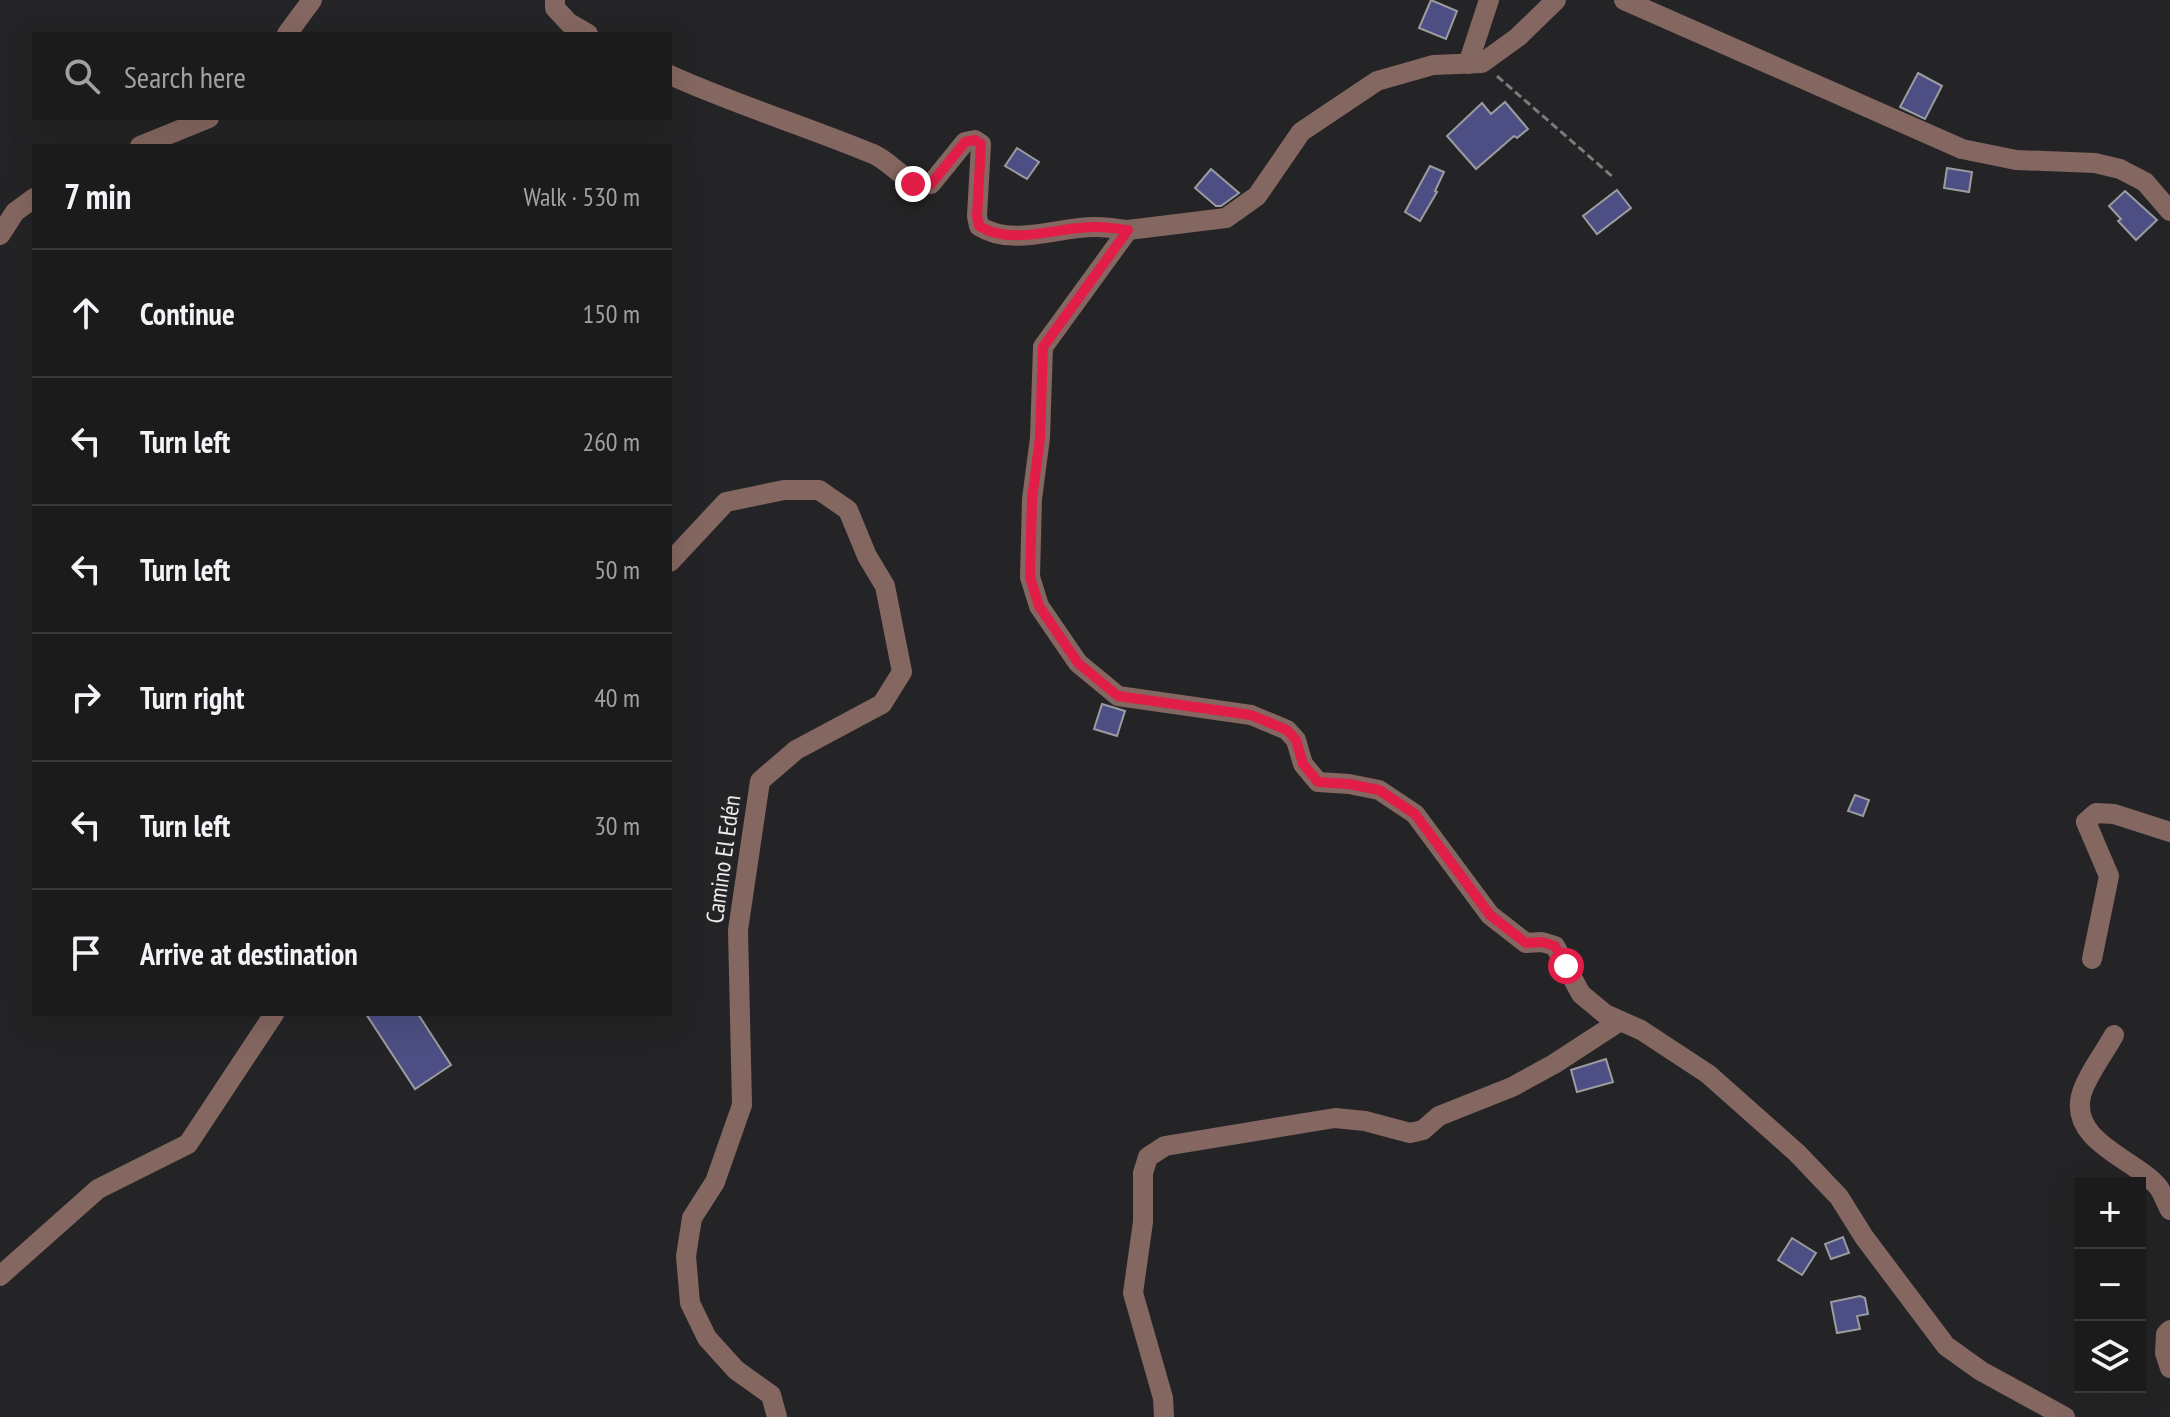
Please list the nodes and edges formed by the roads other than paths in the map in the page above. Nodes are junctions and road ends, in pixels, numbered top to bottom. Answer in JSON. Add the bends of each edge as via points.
{"nodes":[{"id":1,"x":312,"y":0,"type":"edge"},
{"id":2,"x":555,"y":0,"type":"edge"},
{"id":3,"x":1489,"y":0,"type":"edge"},
{"id":4,"x":1556,"y":0,"type":"edge"},
{"id":5,"x":1624,"y":0,"type":"edge"},
{"id":6,"x":288,"y":32,"type":"edge"},
{"id":7,"x":585,"y":32,"type":"edge"},
{"id":8,"x":1475,"y":64,"type":"junction"},
{"id":9,"x":672,"y":76,"type":"edge"},
{"id":10,"x":204,"y":120,"type":"edge"},
{"id":11,"x":145,"y":144,"type":"edge"},
{"id":12,"x":32,"y":199,"type":"edge"},
{"id":13,"x":2170,"y":211,"type":"edge"},
{"id":14,"x":1128,"y":230,"type":"junction"},
{"id":15,"x":0,"y":235,"type":"edge"},
{"id":16,"x":672,"y":560,"type":"edge"},
{"id":17,"x":2170,"y":832,"type":"edge"},
{"id":18,"x":2092,"y":959,"type":"dead end"},
{"id":19,"x":273,"y":1016,"type":"edge"},
{"id":20,"x":1620,"y":1021,"type":"junction"},
{"id":21,"x":2114,"y":1035,"type":"dead end"},
{"id":22,"x":2170,"y":1210,"type":"edge"},
{"id":23,"x":0,"y":1276,"type":"edge"},
{"id":24,"x":2170,"y":1330,"type":"edge"},
{"id":25,"x":2170,"y":1368,"type":"edge"},
{"id":26,"x":777,"y":1417,"type":"edge"},
{"id":27,"x":1164,"y":1417,"type":"edge"},
{"id":28,"x":2065,"y":1417,"type":"edge"}],
"edges":[{"from":1,"to":6,"type":"street"},
{"from":2,"to":7,"type":"street","via":[[555,8]]},
{"from":3,"to":8,"type":"street"},
{"from":4,"to":8,"type":"street","via":[[1518,37]]},
{"from":5,"to":13,"type":"street","via":[[1962,149],[2016,160],[2120,169],[2145,182]]},
{"from":8,"to":14,"type":"street","via":[[1433,65],[1377,81],[1301,132],[1257,196],[1226,218]]},
{"from":9,"to":14,"type":"street","via":[[885,159],[921,186],[931,184],[965,142],[975,140],[981,144],[977,216],[979,226],[991,233]]},
{"from":10,"to":11,"type":"street"},
{"from":12,"to":15,"type":"street","via":[[15,212]]},
{"from":14,"to":20,"type":"street","via":[[1043,347],[1030,577],[1039,606],[1078,663],[1118,696],[1251,715],[1287,730],[1318,782],[1379,790],[1415,814],[1490,915],[1526,943],[1555,946],[1581,994]]},
{"from":16,"to":26,"type":"street","name":"Camino El Edén","via":[[726,502],[784,490],[819,490],[848,510],[885,586],[902,672],[882,704],[796,750],[760,781],[738,930],[742,1105],[715,1182],[692,1218],[686,1256],[690,1303],[707,1338],[736,1370],[771,1395]]},
{"from":17,"to":18,"type":"street","via":[[2114,814],[2096,813],[2086,822],[2109,876]]},
{"from":19,"to":23,"type":"street","via":[[188,1144],[98,1189]]},
{"from":20,"to":27,"type":"street","via":[[1526,1079],[1439,1116],[1423,1130],[1410,1133],[1335,1118],[1165,1146],[1148,1157],[1133,1293]]},
{"from":20,"to":28,"type":"street","via":[[1708,1074],[1797,1153],[1839,1197],[1946,1346]]},
{"from":21,"to":22,"type":"street","via":[[2081,1094],[2080,1109],[2104,1148],[2158,1186]]},
{"from":24,"to":25,"type":"street","via":[[2165,1353]]}]}
